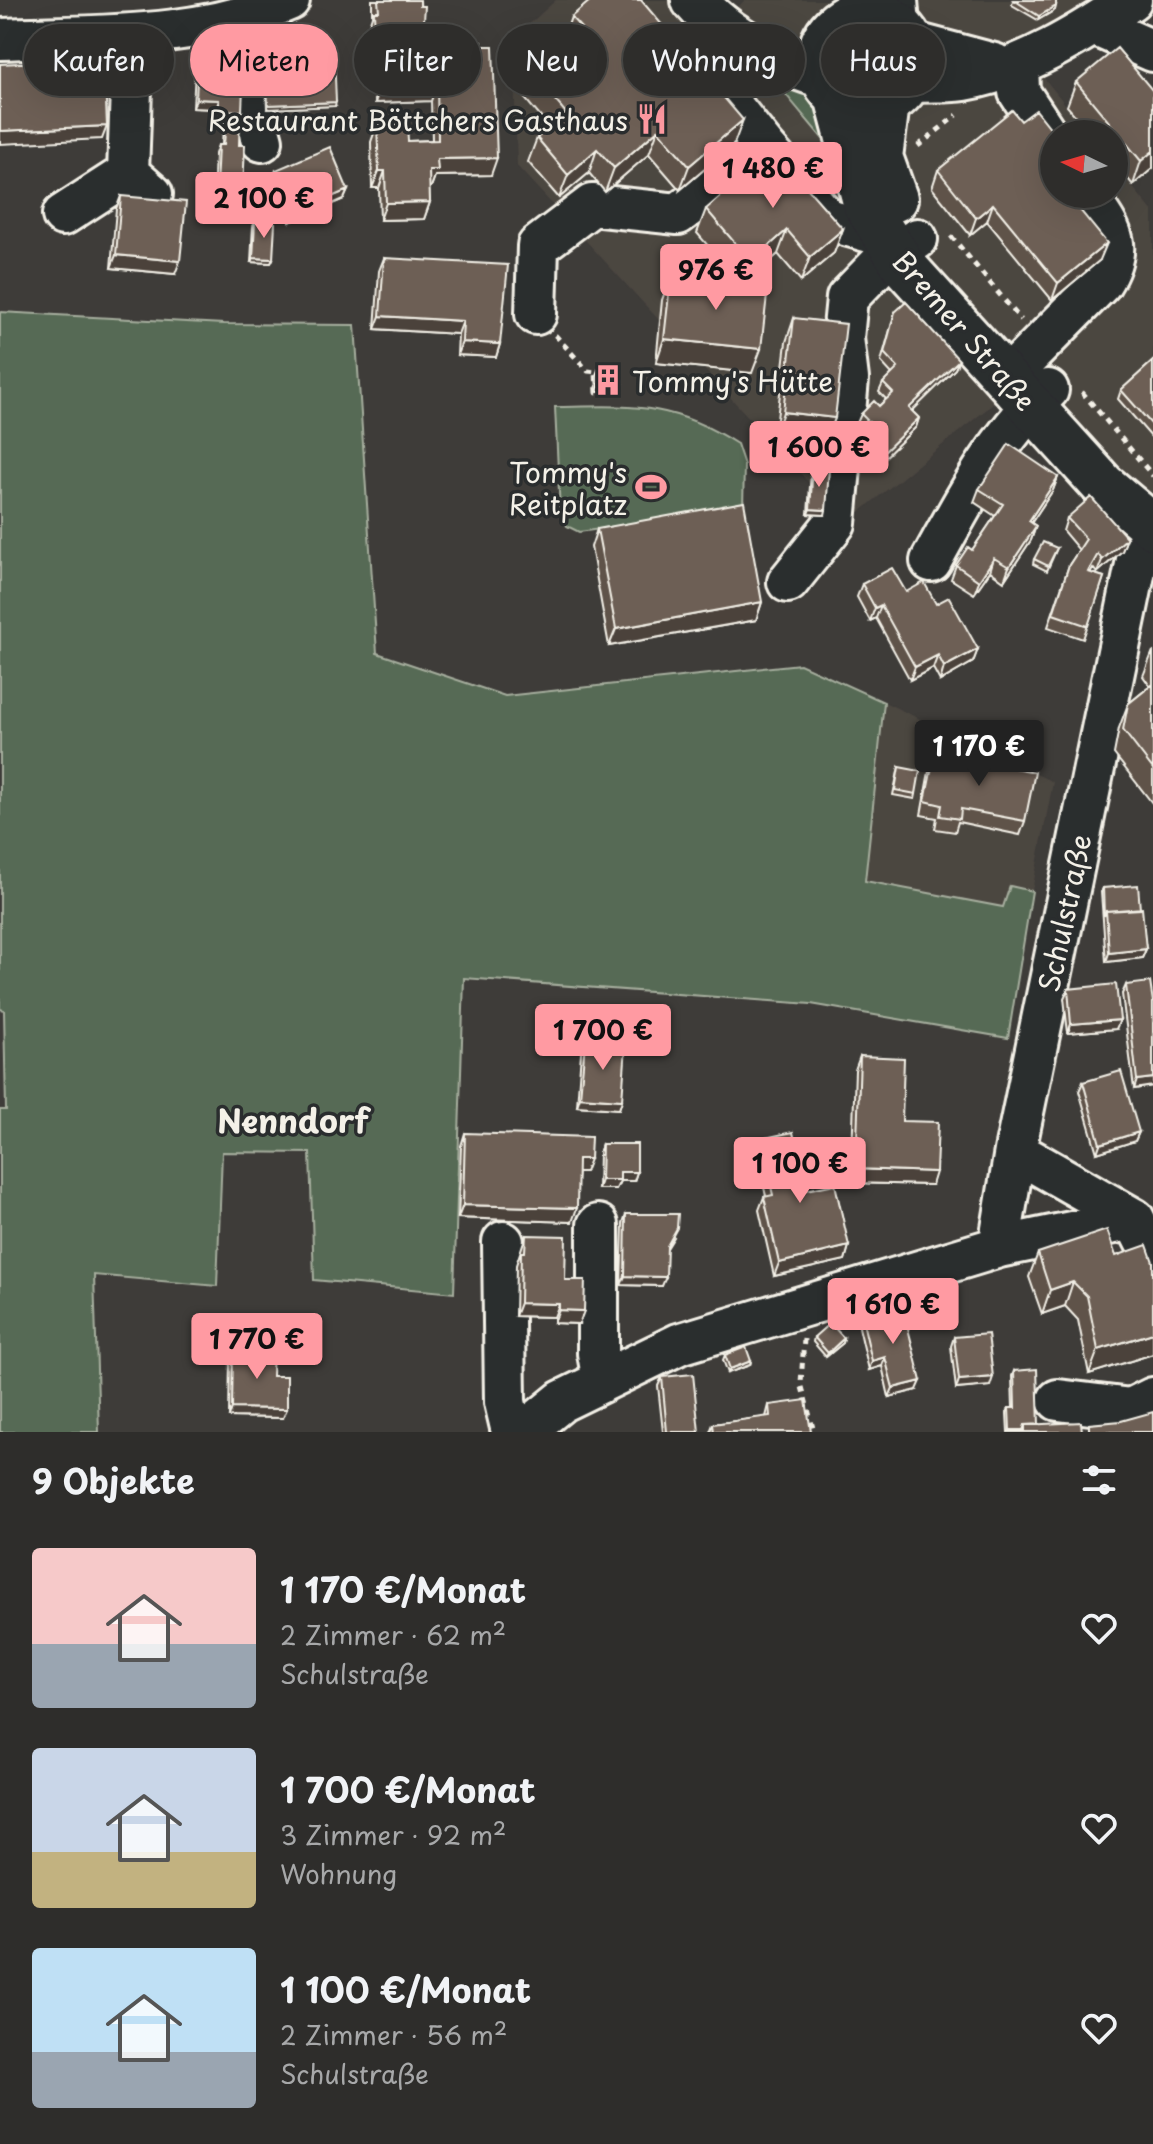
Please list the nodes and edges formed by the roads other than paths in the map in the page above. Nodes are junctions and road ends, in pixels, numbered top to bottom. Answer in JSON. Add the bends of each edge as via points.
{"nodes":[{"id":1,"x":289,"y":0,"type":"edge"},
{"id":2,"x":1131,"y":0,"type":"edge"},
{"id":3,"x":847,"y":14,"type":"edge"},
{"id":4,"x":246,"y":17,"type":"junction"},
{"id":5,"x":716,"y":20,"type":"edge"},
{"id":6,"x":889,"y":24,"type":"edge"},
{"id":7,"x":1094,"y":25,"type":"junction"},
{"id":8,"x":174,"y":30,"type":"edge"},
{"id":9,"x":24,"y":38,"type":"edge"},
{"id":10,"x":0,"y":39,"type":"edge"},
{"id":11,"x":1153,"y":51,"type":"edge"},
{"id":12,"x":1012,"y":65,"type":"junction"},
{"id":13,"x":945,"y":72,"type":"edge"},
{"id":14,"x":821,"y":82,"type":"edge"},
{"id":15,"x":136,"y":96,"type":"edge"},
{"id":16,"x":833,"y":96,"type":"edge"},
{"id":17,"x":846,"y":96,"type":"edge"},
{"id":18,"x":868,"y":96,"type":"edge"},
{"id":19,"x":891,"y":96,"type":"edge"},
{"id":20,"x":1040,"y":124,"type":"edge"},
{"id":21,"x":262,"y":141,"type":"dead end"},
{"id":22,"x":765,"y":148,"type":"junction"},
{"id":23,"x":1095,"y":208,"type":"edge"},
{"id":24,"x":63,"y":215,"type":"dead end"},
{"id":25,"x":899,"y":243,"type":"junction"},
{"id":26,"x":536,"y":314,"type":"road end"},
{"id":27,"x":1028,"y":385,"type":"junction"},
{"id":28,"x":1153,"y":524,"type":"edge"},
{"id":29,"x":1153,"y":538,"type":"edge"},
{"id":30,"x":931,"y":561,"type":"dead end"},
{"id":31,"x":788,"y":582,"type":"dead end"},
{"id":32,"x":1015,"y":1151,"type":"junction"},
{"id":33,"x":598,"y":1225,"type":"dead end"},
{"id":34,"x":1144,"y":1227,"type":"edge"},
{"id":35,"x":503,"y":1242,"type":"dead end"},
{"id":36,"x":999,"y":1247,"type":"junction"},
{"id":37,"x":603,"y":1381,"type":"junction"},
{"id":38,"x":1153,"y":1398,"type":"edge"},
{"id":39,"x":1058,"y":1400,"type":"dead end"},
{"id":40,"x":512,"y":1432,"type":"edge"},
{"id":41,"x":524,"y":1432,"type":"edge"}],
"edges":[{"from":1,"to":4,"type":"street"},
{"from":2,"to":7,"type":"street"},
{"from":3,"to":5,"type":"main road","via":[[809,32]]},
{"from":3,"to":6,"type":"main road","via":[[885,16]]},
{"from":4,"to":8,"type":"street"},
{"from":4,"to":21,"type":"street","via":[[253,108]]},
{"from":5,"to":14,"type":"main road","via":[[771,59]]},
{"from":5,"to":22,"type":"street","via":[[718,81]]},
{"from":7,"to":11,"type":"street"},
{"from":7,"to":12,"type":"street"},
{"from":9,"to":10,"type":"street"},
{"from":12,"to":13,"type":"street","via":[[963,80]]},
{"from":12,"to":20,"type":"street","via":[[1019,92]]},
{"from":15,"to":24,"type":"street","via":[[140,183]]},
{"from":16,"to":25,"type":"main road","name":"Bremer Straße","via":[[866,206]]},
{"from":17,"to":18,"type":"main road","via":[[861,106]]},
{"from":19,"to":25,"type":"main road","name":"Bremer Straße","via":[[880,142]]},
{"from":22,"to":25,"type":"street","via":[[828,220]]},
{"from":22,"to":26,"type":"street","via":[[678,214],[592,205],[538,246]]},
{"from":23,"to":27,"type":"street","via":[[1113,235],[1112,265]]},
{"from":25,"to":27,"type":"main road","name":"Bremer Straße"},
{"from":25,"to":31,"type":"street","via":[[847,298],[843,338],[848,379],[835,523]]},
{"from":27,"to":28,"type":"main road","name":"Bremer Straße","via":[[1103,485]]},
{"from":27,"to":30,"type":"street"},
{"from":29,"to":32,"type":"street","name":"Schulstraße","via":[[1138,555]]},
{"from":32,"to":34,"type":"street"},
{"from":32,"to":36,"type":"street","name":"Schulstraße"},
{"from":33,"to":37,"type":"street","via":[[598,1353]]},
{"from":34,"to":36,"type":"street"},
{"from":35,"to":40,"type":"street","via":[[505,1402]]},
{"from":36,"to":37,"type":"street","via":[[679,1344]]},
{"from":37,"to":41,"type":"street","via":[[562,1401]]},
{"from":38,"to":39,"type":"street","via":[[1131,1409]]}]}
